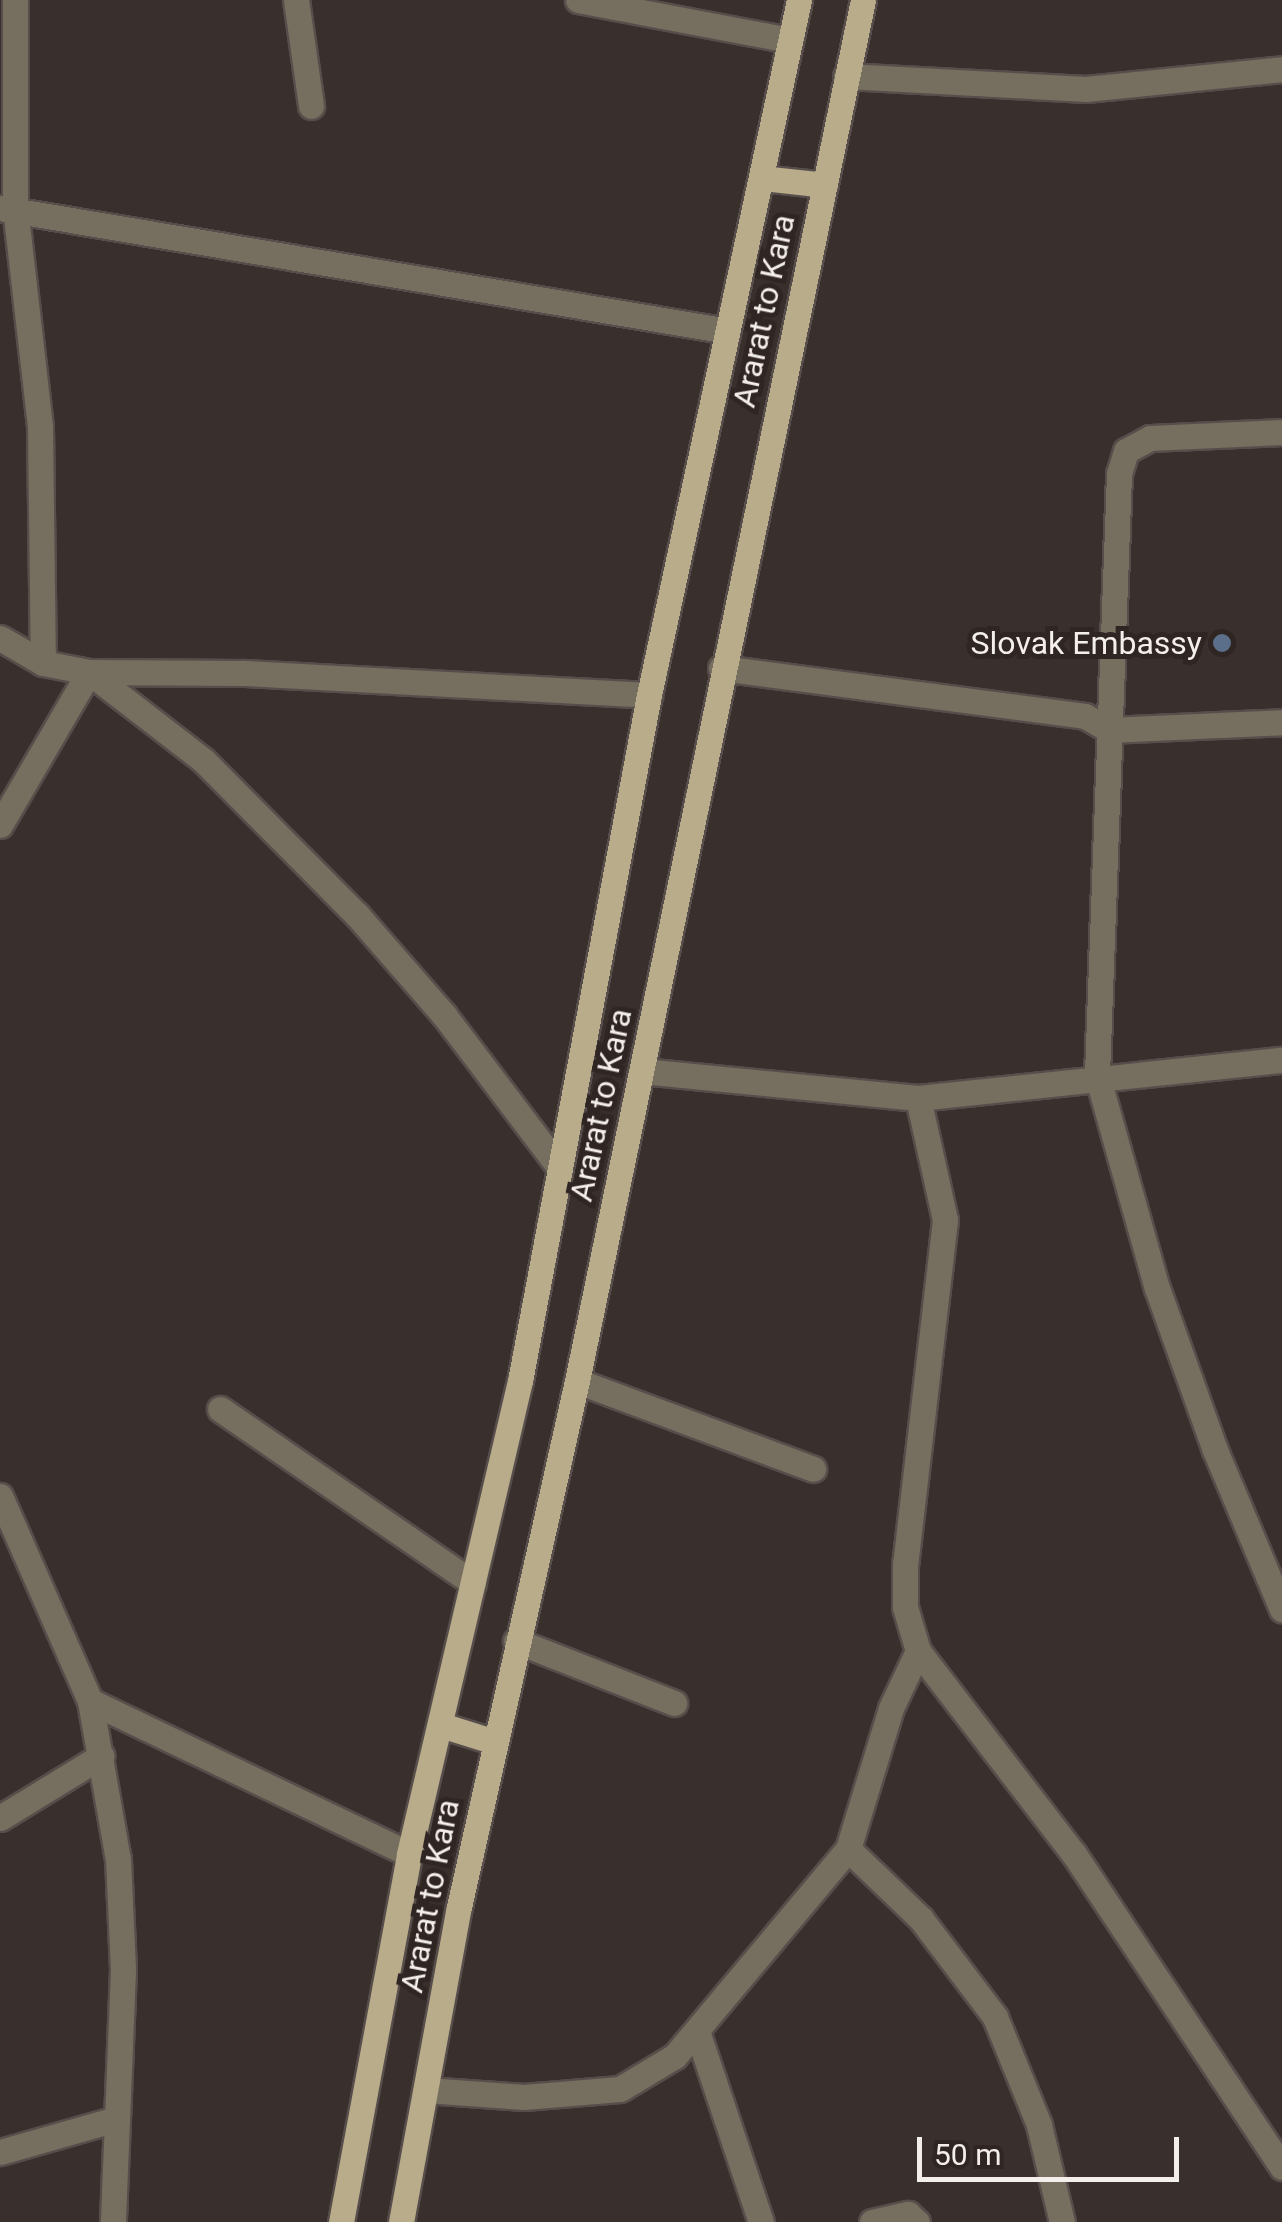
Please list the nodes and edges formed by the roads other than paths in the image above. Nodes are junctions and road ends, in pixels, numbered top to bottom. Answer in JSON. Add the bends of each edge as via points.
{"nodes":[{"id":1,"x":15,"y":0,"type":"edge"},
{"id":2,"x":296,"y":0,"type":"edge"},
{"id":3,"x":578,"y":0,"type":"edge"},
{"id":4,"x":799,"y":0,"type":"edge"},
{"id":5,"x":864,"y":0,"type":"edge"},
{"id":6,"x":790,"y":40,"type":"junction"},
{"id":7,"x":1282,"y":70,"type":"edge"},
{"id":8,"x":846,"y":76,"type":"junction"},
{"id":9,"x":310,"y":106,"type":"dead end"},
{"id":10,"x":762,"y":178,"type":"junction"},
{"id":11,"x":825,"y":186,"type":"junction"},
{"id":12,"x":8,"y":208,"type":"edge"},
{"id":13,"x":728,"y":332,"type":"junction"},
{"id":14,"x":1282,"y":432,"type":"edge"},
{"id":15,"x":0,"y":638,"type":"edge"},
{"id":16,"x":44,"y":663,"type":"junction"},
{"id":17,"x":720,"y":668,"type":"junction"},
{"id":18,"x":89,"y":672,"type":"junction"},
{"id":19,"x":649,"y":695,"type":"junction"},
{"id":20,"x":1282,"y":722,"type":"edge"},
{"id":21,"x":1109,"y":730,"type":"junction"},
{"id":22,"x":0,"y":825,"type":"edge"},
{"id":23,"x":1282,"y":1060,"type":"edge"},
{"id":24,"x":642,"y":1070,"type":"junction"},
{"id":25,"x":1097,"y":1075,"type":"junction"},
{"id":26,"x":918,"y":1098,"type":"junction"},
{"id":27,"x":559,"y":1168,"type":"junction"},
{"id":28,"x":577,"y":1381,"type":"junction"},
{"id":29,"x":220,"y":1409,"type":"dead end"},
{"id":30,"x":813,"y":1469,"type":"dead end"},
{"id":31,"x":0,"y":1496,"type":"edge"},
{"id":32,"x":473,"y":1583,"type":"junction"},
{"id":33,"x":1282,"y":1609,"type":"edge"},
{"id":34,"x":516,"y":1641,"type":"junction"},
{"id":35,"x":918,"y":1651,"type":"junction"},
{"id":36,"x":90,"y":1702,"type":"junction"},
{"id":37,"x":674,"y":1703,"type":"dead end"},
{"id":38,"x":441,"y":1725,"type":"junction"},
{"id":39,"x":495,"y":1742,"type":"junction"},
{"id":40,"x":101,"y":1756,"type":"junction"},
{"id":41,"x":0,"y":1818,"type":"edge"},
{"id":42,"x":848,"y":1849,"type":"junction"},
{"id":43,"x":409,"y":1854,"type":"junction"},
{"id":44,"x":698,"y":2034,"type":"junction"},
{"id":45,"x":426,"y":2090,"type":"junction"},
{"id":46,"x":116,"y":2120,"type":"junction"},
{"id":47,"x":0,"y":2152,"type":"edge"},
{"id":48,"x":1282,"y":2167,"type":"edge"},
{"id":49,"x":113,"y":2222,"type":"edge"},
{"id":50,"x":341,"y":2222,"type":"edge"},
{"id":51,"x":402,"y":2222,"type":"edge"},
{"id":52,"x":761,"y":2222,"type":"edge"},
{"id":53,"x":872,"y":2222,"type":"edge"},
{"id":54,"x":917,"y":2222,"type":"edge"},
{"id":55,"x":1062,"y":2222,"type":"edge"}],
"edges":[{"from":1,"to":12,"type":"street"},
{"from":2,"to":9,"type":"street"},
{"from":3,"to":6,"type":"street"},
{"from":4,"to":6,"type":"main road","name":"Ararat to Kara"},
{"from":5,"to":8,"type":"main road","name":"Ararat to Kara"},
{"from":6,"to":10,"type":"main road","name":"Ararat to Kara"},
{"from":7,"to":8,"type":"street","via":[[1086,89]]},
{"from":8,"to":11,"type":"main road","name":"Ararat to Kara"},
{"from":10,"to":11,"type":"main road"},
{"from":10,"to":13,"type":"main road","name":"Ararat to Kara"},
{"from":11,"to":17,"type":"main road","name":"Ararat to Kara"},
{"from":12,"to":13,"type":"street"},
{"from":12,"to":16,"type":"street","via":[[40,426]]},
{"from":13,"to":19,"type":"main road","name":"Ararat to Kara"},
{"from":14,"to":21,"type":"street","via":[[1150,438],[1126,451],[1119,474]]},
{"from":15,"to":16,"type":"street"},
{"from":16,"to":18,"type":"street"},
{"from":17,"to":21,"type":"street","via":[[1085,716]]},
{"from":17,"to":24,"type":"main road","name":"Ararat to Kara"},
{"from":18,"to":19,"type":"street","via":[[244,673]]},
{"from":18,"to":22,"type":"street"},
{"from":18,"to":27,"type":"street","via":[[204,762],[357,915],[444,1015]]},
{"from":19,"to":27,"type":"main road","name":"Ararat to Kara"},
{"from":20,"to":21,"type":"street"},
{"from":21,"to":25,"type":"street"},
{"from":23,"to":25,"type":"street"},
{"from":24,"to":26,"type":"street"},
{"from":24,"to":28,"type":"main road","name":"Ararat to Kara"},
{"from":25,"to":26,"type":"street"},
{"from":25,"to":33,"type":"street","via":[[1157,1288]]},
{"from":26,"to":35,"type":"street","via":[[946,1220],[905,1564],[905,1607]]},
{"from":27,"to":32,"type":"main road","name":"Ararat to Kara"},
{"from":28,"to":30,"type":"street"},
{"from":28,"to":34,"type":"main road","name":"Ararat to Kara"},
{"from":29,"to":32,"type":"street"},
{"from":31,"to":36,"type":"street"},
{"from":32,"to":38,"type":"main road","name":"Ararat to Kara"},
{"from":34,"to":37,"type":"street"},
{"from":34,"to":39,"type":"main road","name":"Ararat to Kara"},
{"from":35,"to":42,"type":"street","via":[[891,1708]]},
{"from":35,"to":48,"type":"street","via":[[1074,1854]]},
{"from":36,"to":40,"type":"street"},
{"from":36,"to":43,"type":"street"},
{"from":38,"to":39,"type":"main road"},
{"from":38,"to":43,"type":"main road","name":"Ararat to Kara"},
{"from":39,"to":45,"type":"main road","name":"Ararat to Kara"},
{"from":40,"to":41,"type":"street"},
{"from":40,"to":46,"type":"street","via":[[121,1912]]},
{"from":42,"to":44,"type":"street"},
{"from":42,"to":55,"type":"street","via":[[921,1920],[995,2017],[1040,2125]]},
{"from":43,"to":50,"type":"main road","name":"Ararat to Kara"},
{"from":44,"to":45,"type":"street","via":[[650,2076],[620,2089],[524,2097]]},
{"from":44,"to":52,"type":"street"},
{"from":45,"to":51,"type":"main road","name":"Ararat to Kara"},
{"from":46,"to":47,"type":"street"},
{"from":46,"to":49,"type":"street"},
{"from":53,"to":54,"type":"street","via":[[908,2214]]}]}
